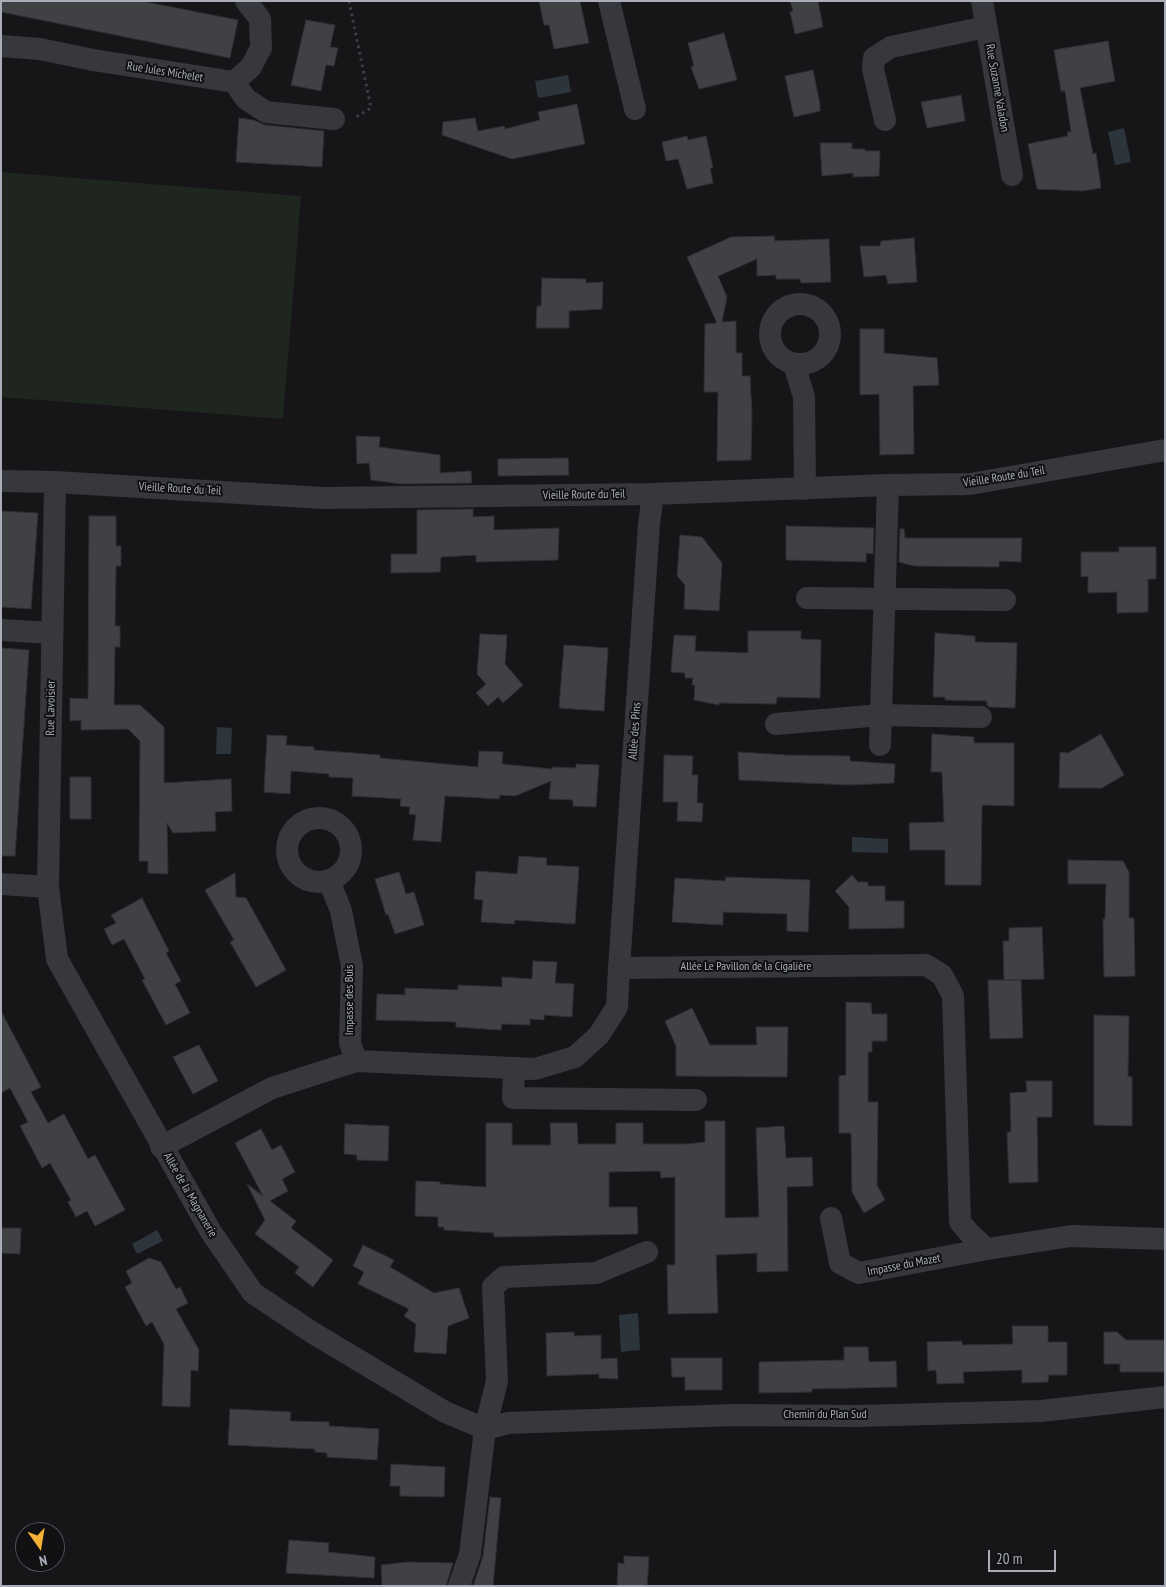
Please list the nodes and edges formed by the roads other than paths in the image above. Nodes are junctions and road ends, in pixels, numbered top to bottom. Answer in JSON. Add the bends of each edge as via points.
{"nodes":[{"id":1,"x":246,"y":1,"type":"edge"},
{"id":2,"x":609,"y":1,"type":"edge"},
{"id":3,"x":982,"y":1,"type":"edge"},
{"id":4,"x":986,"y":27,"type":"junction"},
{"id":5,"x":1,"y":46,"type":"edge"},
{"id":6,"x":234,"y":82,"type":"junction"},
{"id":7,"x":635,"y":109,"type":"dead end"},
{"id":8,"x":334,"y":119,"type":"road end"},
{"id":9,"x":885,"y":120,"type":"dead end"},
{"id":10,"x":1012,"y":175,"type":"dead end"},
{"id":11,"x":794,"y":364,"type":"dead end"},
{"id":12,"x":1165,"y":450,"type":"edge"},
{"id":13,"x":1,"y":481,"type":"edge"},
{"id":14,"x":55,"y":482,"type":"junction"},
{"id":15,"x":888,"y":485,"type":"junction"},
{"id":16,"x":805,"y":489,"type":"junction"},
{"id":17,"x":652,"y":494,"type":"junction"},
{"id":18,"x":807,"y":598,"type":"dead end"},
{"id":19,"x":884,"y":600,"type":"junction"},
{"id":20,"x":1005,"y":600,"type":"dead end"},
{"id":21,"x":1,"y":630,"type":"edge"},
{"id":22,"x":52,"y":633,"type":"junction"},
{"id":23,"x":881,"y":715,"type":"junction"},
{"id":24,"x":982,"y":717,"type":"dead end"},
{"id":25,"x":776,"y":724,"type":"dead end"},
{"id":26,"x":880,"y":745,"type":"dead end"},
{"id":27,"x":329,"y":880,"type":"dead end"},
{"id":28,"x":1,"y":884,"type":"edge"},
{"id":29,"x":48,"y":887,"type":"junction"},
{"id":30,"x":619,"y":968,"type":"junction"},
{"id":31,"x":356,"y":1061,"type":"junction"},
{"id":32,"x":514,"y":1068,"type":"junction"},
{"id":33,"x":696,"y":1100,"type":"dead end"},
{"id":34,"x":161,"y":1146,"type":"junction"},
{"id":35,"x":831,"y":1218,"type":"dead end"},
{"id":36,"x":1165,"y":1239,"type":"edge"},
{"id":37,"x":987,"y":1249,"type":"junction"},
{"id":38,"x":647,"y":1252,"type":"dead end"},
{"id":39,"x":1165,"y":1397,"type":"edge"},
{"id":40,"x":485,"y":1429,"type":"junction"},
{"id":41,"x":459,"y":1586,"type":"edge"}],
"edges":[{"from":1,"to":6,"type":"street","via":[[260,19],[261,48],[251,67]]},
{"from":2,"to":7,"type":"street"},
{"from":3,"to":4,"type":"street","name":"Rue Suzanne Valadon"},
{"from":4,"to":9,"type":"street","via":[[891,47],[874,58]]},
{"from":4,"to":10,"type":"street","name":"Rue Suzanne Valadon"},
{"from":5,"to":6,"type":"street","name":"Rue Jules Michelet","via":[[40,49]]},
{"from":6,"to":8,"type":"street","via":[[246,99],[266,112]]},
{"from":11,"to":16,"type":"street","via":[[804,397]]},
{"from":12,"to":15,"type":"street","name":"Vieille Route du Teil","via":[[970,484]]},
{"from":13,"to":14,"type":"street","name":"Vieille Route du Teil"},
{"from":14,"to":17,"type":"street","name":"Vieille Route du Teil","via":[[323,498]]},
{"from":14,"to":22,"type":"street","name":"Rue Lavoisier"},
{"from":15,"to":16,"type":"street","name":"Vieille Route du Teil"},
{"from":15,"to":19,"type":"street"},
{"from":16,"to":17,"type":"street","name":"Vieille Route du Teil"},
{"from":17,"to":30,"type":"street","name":"Allée des Pins"},
{"from":18,"to":19,"type":"street"},
{"from":19,"to":20,"type":"street"},
{"from":19,"to":23,"type":"street"},
{"from":21,"to":22,"type":"street"},
{"from":22,"to":29,"type":"street","name":"Rue Lavoisier"},
{"from":23,"to":24,"type":"street"},
{"from":23,"to":25,"type":"street"},
{"from":23,"to":26,"type":"street"},
{"from":27,"to":31,"type":"street","name":"Impasse des Buis","via":[[341,911],[352,966],[350,1043]]},
{"from":28,"to":29,"type":"street"},
{"from":29,"to":34,"type":"street","name":"Allée de la Magnanerie","via":[[57,959]]},
{"from":30,"to":32,"type":"street","via":[[616,1007],[599,1035],[575,1057],[535,1069]]},
{"from":30,"to":37,"type":"street","name":"Allée Le Pavillon de la Cigalière","via":[[926,965],[942,975],[953,996],[960,1222]]},
{"from":31,"to":32,"type":"street"},
{"from":31,"to":34,"type":"street","via":[[272,1088]]},
{"from":32,"to":33,"type":"street","via":[[513,1098]]},
{"from":34,"to":40,"type":"street","name":"Allée de la Magnanerie","via":[[210,1232],[253,1294],[445,1412]]},
{"from":35,"to":37,"type":"street","name":"Impasse du Mazet","via":[[840,1263],[859,1273]]},
{"from":36,"to":37,"type":"street","via":[[1071,1236]]},
{"from":38,"to":40,"type":"street","via":[[596,1273],[504,1277],[493,1287],[497,1380]]},
{"from":39,"to":40,"type":"street","name":"Chemin du Plan Sud","via":[[1041,1411],[857,1416],[734,1415],[508,1423]]},
{"from":40,"to":41,"type":"street","via":[[470,1554]]}]}
